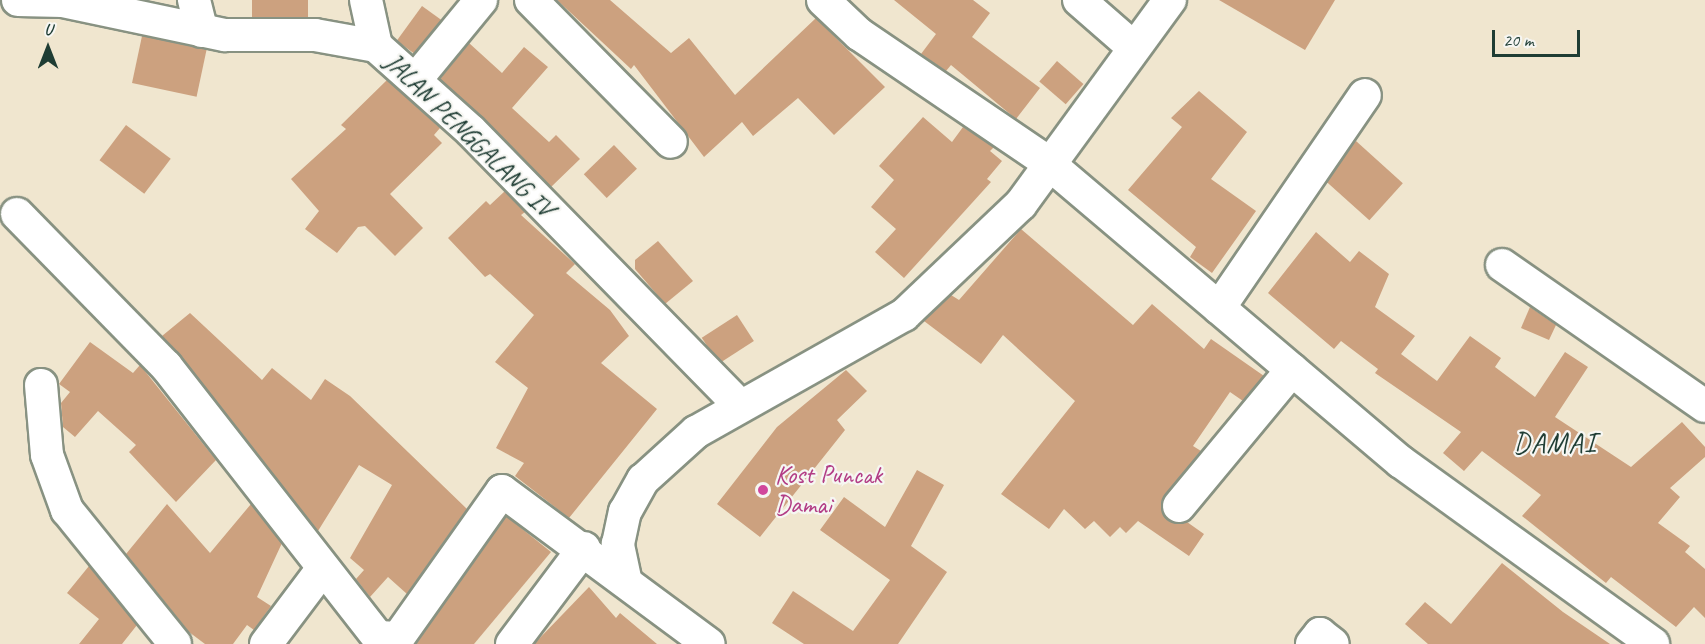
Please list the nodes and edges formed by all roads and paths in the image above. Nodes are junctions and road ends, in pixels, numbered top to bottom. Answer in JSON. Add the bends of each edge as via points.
{"nodes":[{"id":1,"x":18,"y":0,"type":"edge"},
{"id":2,"x":194,"y":0,"type":"edge"},
{"id":3,"x":366,"y":0,"type":"edge"},
{"id":4,"x":481,"y":0,"type":"edge"},
{"id":5,"x":531,"y":0,"type":"edge"},
{"id":6,"x":823,"y":0,"type":"edge"},
{"id":7,"x":1079,"y":0,"type":"edge"},
{"id":8,"x":1170,"y":0,"type":"edge"},
{"id":9,"x":202,"y":31,"type":"junction"},
{"id":10,"x":376,"y":46,"type":"junction"},
{"id":11,"x":1134,"y":48,"type":"junction"},
{"id":12,"x":417,"y":78,"type":"junction"},
{"id":13,"x":1365,"y":95,"type":"dead end"},
{"id":14,"x":671,"y":142,"type":"dead end"},
{"id":15,"x":1047,"y":162,"type":"junction"},
{"id":16,"x":17,"y":214,"type":"dead end"},
{"id":17,"x":1502,"y":265,"type":"dead end"},
{"id":18,"x":1219,"y":308,"type":"junction"},
{"id":19,"x":1292,"y":370,"type":"junction"},
{"id":20,"x":41,"y":385,"type":"dead end"},
{"id":21,"x":740,"y":406,"type":"junction"},
{"id":22,"x":1705,"y":406,"type":"edge"},
{"id":23,"x":1179,"y":506,"type":"dead end"},
{"id":24,"x":584,"y":548,"type":"junction"},
{"id":25,"x":323,"y":568,"type":"junction"},
{"id":26,"x":625,"y":578,"type":"junction"},
{"id":27,"x":690,"y":638,"type":"edge"},
{"id":28,"x":175,"y":644,"type":"edge"},
{"id":29,"x":266,"y":644,"type":"edge"},
{"id":30,"x":513,"y":644,"type":"edge"},
{"id":31,"x":1312,"y":644,"type":"edge"},
{"id":32,"x":1333,"y":644,"type":"edge"},
{"id":33,"x":1653,"y":644,"type":"edge"}],
"edges":[{"from":1,"to":9,"type":"street","name":"JALAN PENGGALANG IV","via":[[63,1]]},
{"from":2,"to":9,"type":"street"},
{"from":3,"to":10,"type":"street"},
{"from":4,"to":12,"type":"street"},
{"from":5,"to":14,"type":"street"},
{"from":6,"to":15,"type":"street","via":[[859,34]]},
{"from":7,"to":11,"type":"street"},
{"from":8,"to":11,"type":"street"},
{"from":9,"to":10,"type":"street","name":"JALAN PENGGALANG IV","via":[[315,34]]},
{"from":10,"to":12,"type":"street","name":"JALAN PENGGALANG IV"},
{"from":11,"to":15,"type":"street"},
{"from":12,"to":21,"type":"street","name":"JALAN PENGGALANG IV"},
{"from":13,"to":18,"type":"street"},
{"from":15,"to":18,"type":"street"},
{"from":15,"to":21,"type":"street","via":[[1021,204],[904,315]]},
{"from":16,"to":25,"type":"street","via":[[166,366]]},
{"from":17,"to":22,"type":"street"},
{"from":18,"to":19,"type":"street"},
{"from":19,"to":23,"type":"street"},
{"from":19,"to":33,"type":"street","via":[[1401,462]]},
{"from":20,"to":28,"type":"street","via":[[47,455],[67,510]]},
{"from":21,"to":26,"type":"street","via":[[696,432],[643,480],[625,513],[618,544]]},
{"from":24,"to":25,"type":"street","via":[[502,491],[393,641],[378,637]]},
{"from":24,"to":26,"type":"street"},
{"from":24,"to":30,"type":"street"},
{"from":25,"to":29,"type":"street"},
{"from":26,"to":27,"type":"street"},
{"from":31,"to":32,"type":"street","via":[[1320,634]]}]}
